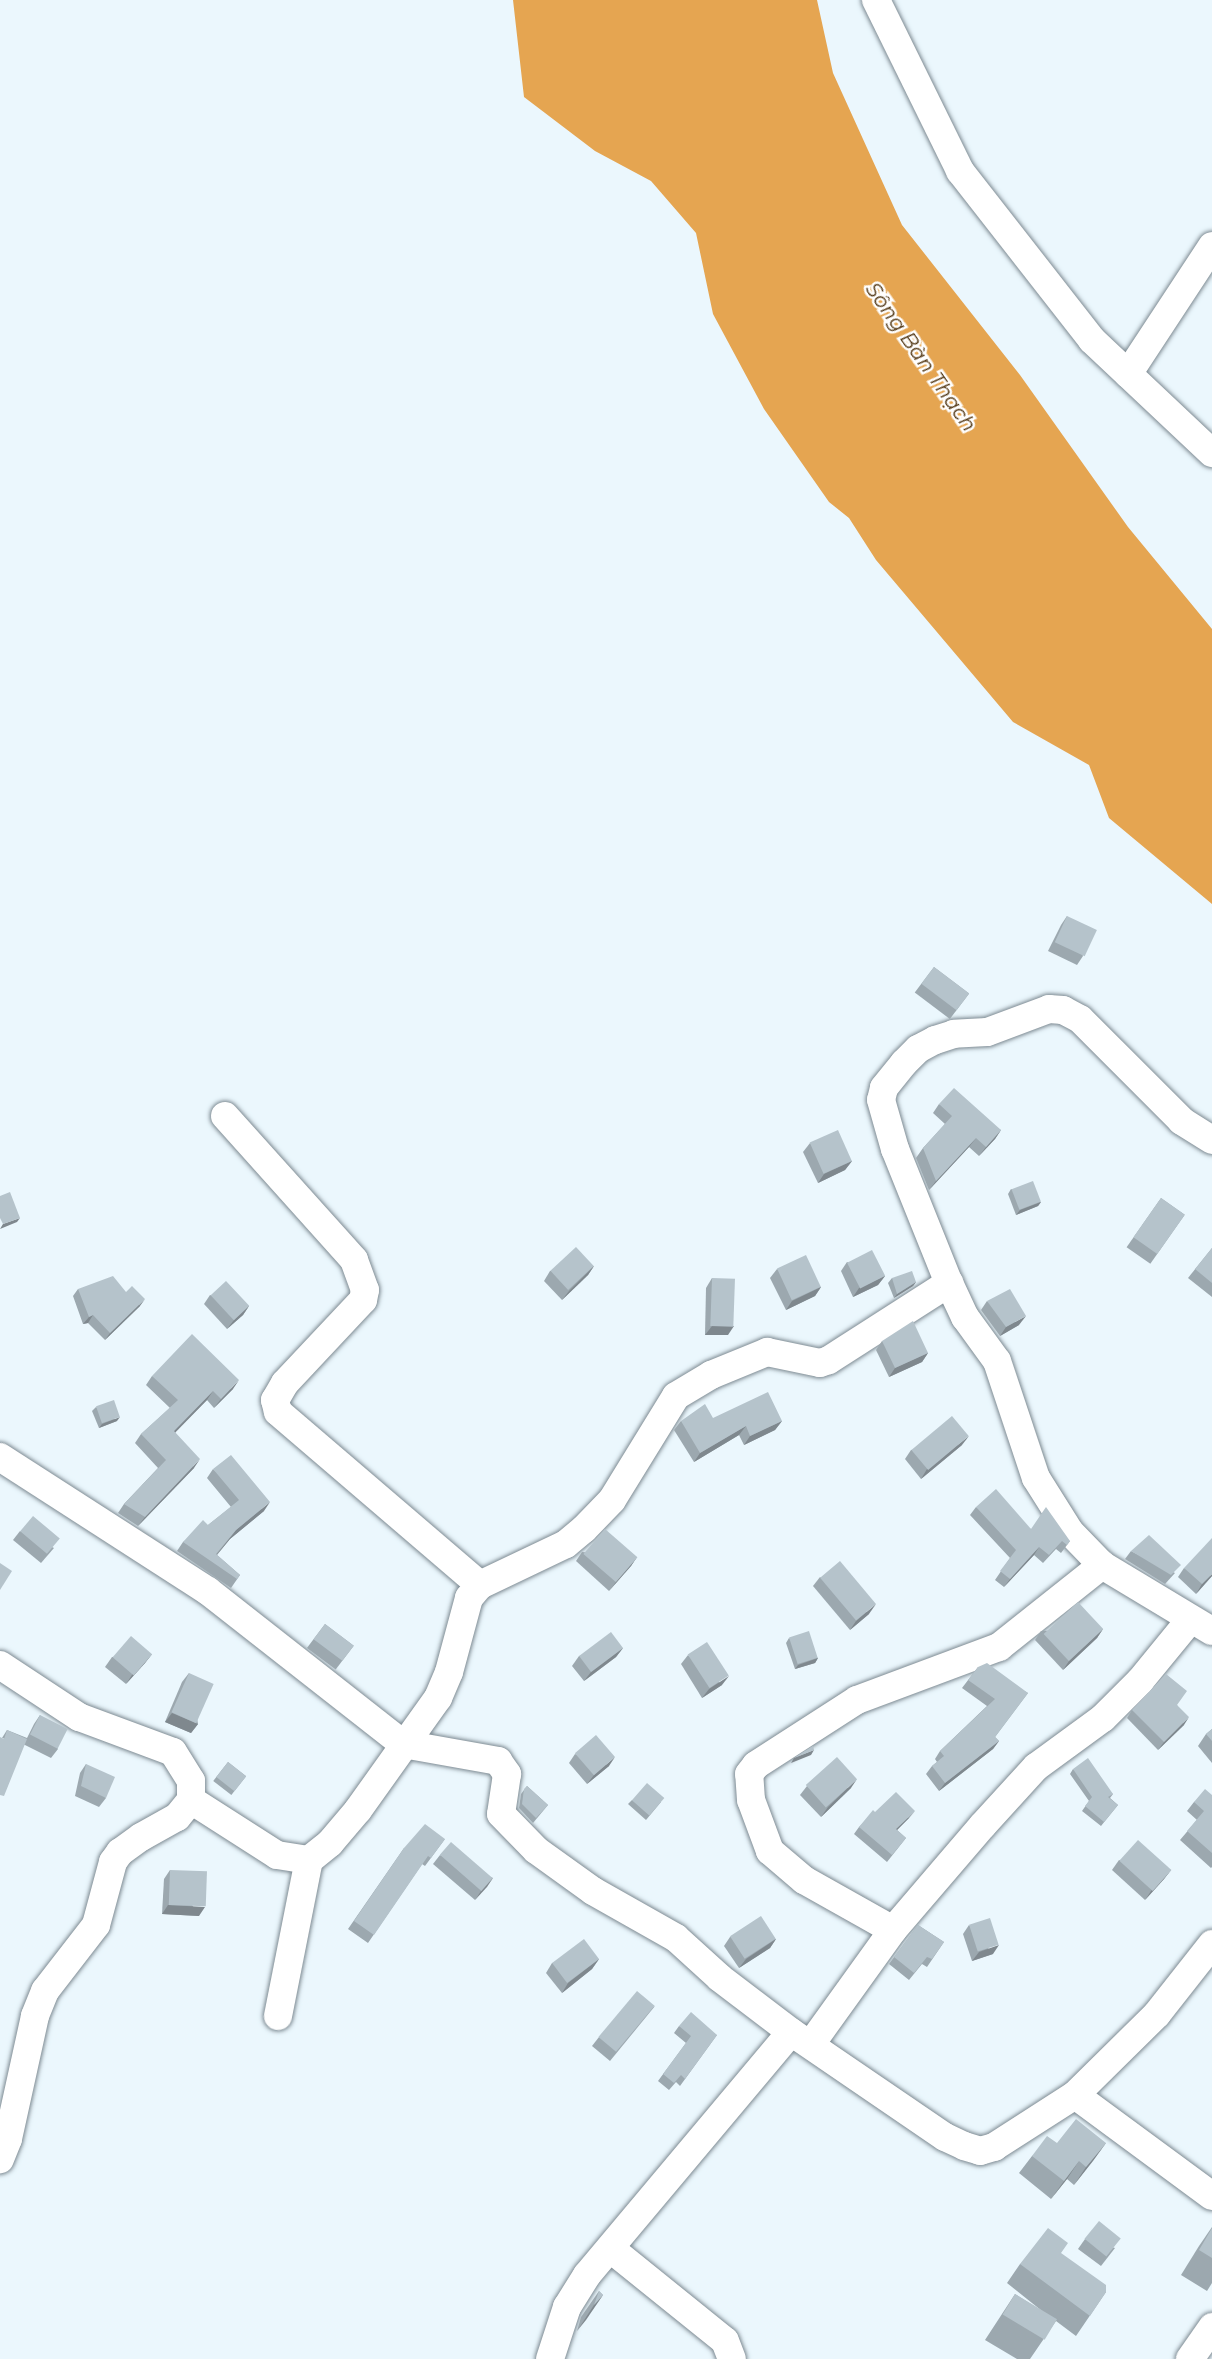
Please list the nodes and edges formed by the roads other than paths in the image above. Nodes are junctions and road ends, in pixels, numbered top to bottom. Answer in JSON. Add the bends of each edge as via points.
{"nodes":[{"id":1,"x":876,"y":0,"type":"edge"},
{"id":2,"x":1212,"y":246,"type":"edge"},
{"id":3,"x":1128,"y":374,"type":"junction"},
{"id":4,"x":1212,"y":453,"type":"edge"},
{"id":5,"x":225,"y":1116,"type":"dead end"},
{"id":6,"x":1212,"y":1140,"type":"edge"},
{"id":7,"x":948,"y":1283,"type":"junction"},
{"id":8,"x":0,"y":1457,"type":"edge"},
{"id":9,"x":1101,"y":1565,"type":"junction"},
{"id":10,"x":480,"y":1585,"type":"junction"},
{"id":11,"x":1201,"y":1625,"type":"edge"},
{"id":12,"x":0,"y":1665,"type":"edge"},
{"id":13,"x":403,"y":1744,"type":"junction"},
{"id":14,"x":191,"y":1800,"type":"junction"},
{"id":15,"x":309,"y":1860,"type":"junction"},
{"id":16,"x":893,"y":1930,"type":"junction"},
{"id":17,"x":1212,"y":1944,"type":"edge"},
{"id":18,"x":278,"y":2016,"type":"dead end"},
{"id":19,"x":801,"y":2038,"type":"junction"},
{"id":20,"x":1075,"y":2095,"type":"junction"},
{"id":21,"x":0,"y":2159,"type":"edge"},
{"id":22,"x":1212,"y":2196,"type":"edge"},
{"id":23,"x":611,"y":2249,"type":"junction"},
{"id":24,"x":1212,"y":2327,"type":"edge"},
{"id":25,"x":550,"y":2359,"type":"edge"},
{"id":26,"x":732,"y":2359,"type":"edge"},
{"id":27,"x":1190,"y":2359,"type":"edge"}],
"edges":[{"from":1,"to":3,"type":"street","via":[[960,171],[1092,340]]},
{"from":2,"to":3,"type":"street"},
{"from":3,"to":4,"type":"street"},
{"from":5,"to":10,"type":"street","via":[[354,1260],[365,1290],[363,1300],[285,1383],[275,1400],[278,1412]]},
{"from":6,"to":7,"type":"street","via":[[1182,1121],[1080,1019],[1063,1010],[1049,1009],[987,1032],[954,1034],[918,1049],[884,1088],[881,1100],[895,1149]]},
{"from":7,"to":9,"type":"street","via":[[965,1317],[997,1361],[1036,1478],[1070,1532]]},
{"from":7,"to":10,"type":"street","via":[[829,1360],[820,1363],[767,1352],[688,1387],[677,1396],[612,1500],[584,1529],[566,1544]]},
{"from":8,"to":13,"type":"street","via":[[208,1591]]},
{"from":9,"to":11,"type":"street"},
{"from":9,"to":16,"type":"street","via":[[999,1647],[857,1700],[749,1774],[751,1800],[770,1851],[804,1880]]},
{"from":10,"to":13,"type":"street","via":[[469,1598],[438,1698]]},
{"from":11,"to":16,"type":"street","via":[[1102,1718],[1036,1767]]},
{"from":12,"to":14,"type":"street","via":[[79,1717],[173,1752],[191,1781]]},
{"from":13,"to":15,"type":"street","via":[[358,1811]]},
{"from":13,"to":19,"type":"street","via":[[498,1761],[507,1774],[501,1814],[536,1850],[593,1891],[676,1938],[720,1978]]},
{"from":14,"to":15,"type":"street","via":[[277,1855]]},
{"from":14,"to":21,"type":"street","via":[[177,1817],[130,1844],[113,1862],[96,1925],[56,1974],[35,2016]]},
{"from":15,"to":18,"type":"street"},
{"from":16,"to":19,"type":"street"},
{"from":17,"to":20,"type":"street","via":[[1157,2014]]},
{"from":19,"to":20,"type":"street","via":[[945,2137],[980,2151],[994,2147]]},
{"from":19,"to":23,"type":"street"},
{"from":20,"to":22,"type":"street"},
{"from":23,"to":25,"type":"street","via":[[576,2291]]},
{"from":23,"to":26,"type":"street","via":[[725,2341]]},
{"from":24,"to":27,"type":"street"}]}
